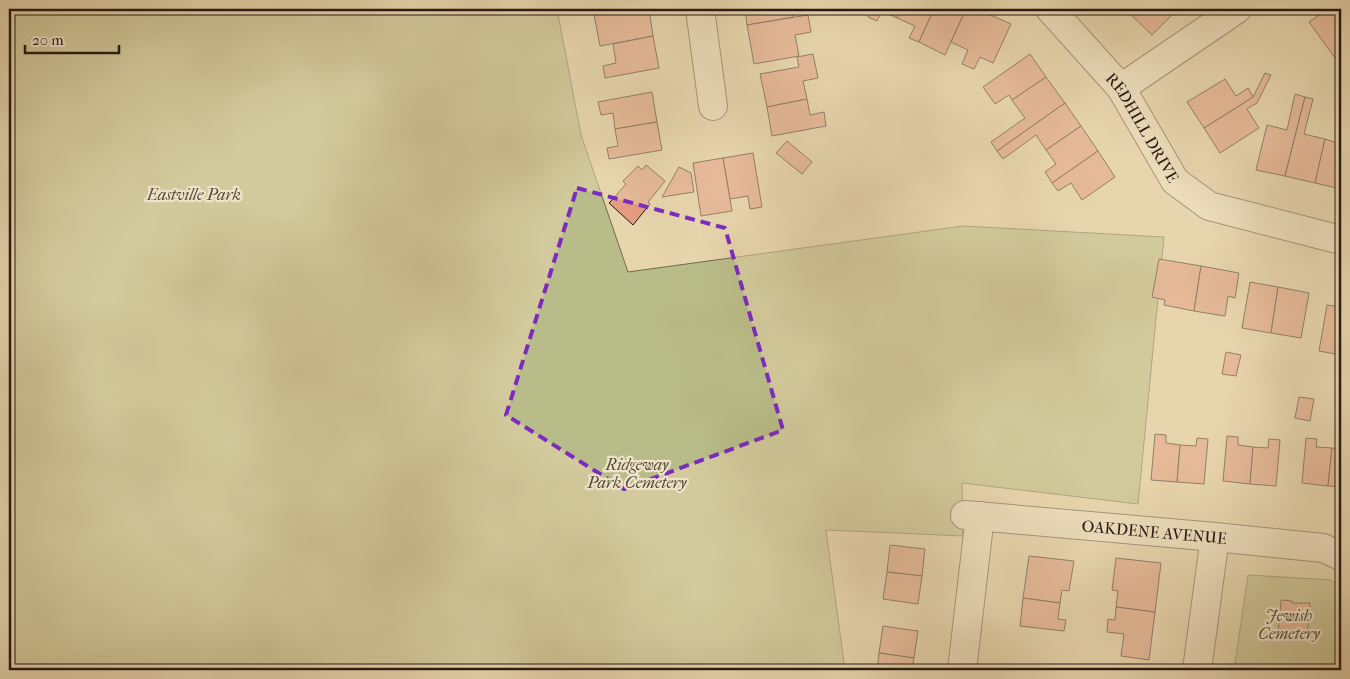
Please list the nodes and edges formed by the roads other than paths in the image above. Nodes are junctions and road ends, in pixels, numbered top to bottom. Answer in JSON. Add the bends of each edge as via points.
{"nodes":[{"id":1,"x":700,"y":9,"type":"edge"},
{"id":2,"x":1050,"y":9,"type":"edge"},
{"id":3,"x":1237,"y":9,"type":"edge"},
{"id":4,"x":1120,"y":88,"type":"junction"},
{"id":5,"x":713,"y":106,"type":"dead end"},
{"id":6,"x":1341,"y":240,"type":"edge"},
{"id":7,"x":1215,"y":537,"type":"junction"},
{"id":8,"x":1341,"y":556,"type":"edge"},
{"id":9,"x":962,"y":670,"type":"edge"},
{"id":10,"x":1197,"y":670,"type":"edge"}],
"edges":[{"from":1,"to":5,"type":"street"},
{"from":2,"to":4,"type":"street","name":"REDHILL DRIVE"},
{"from":3,"to":4,"type":"street"},
{"from":4,"to":6,"type":"street","name":"REDHILL DRIVE","via":[[1175,181],[1209,206]]},
{"from":7,"to":8,"type":"street","name":"OAKDENE AVENUE","via":[[1323,548]]},
{"from":7,"to":9,"type":"street","name":"OAKDENE AVENUE","via":[[973,515]]},
{"from":7,"to":10,"type":"street"}]}
